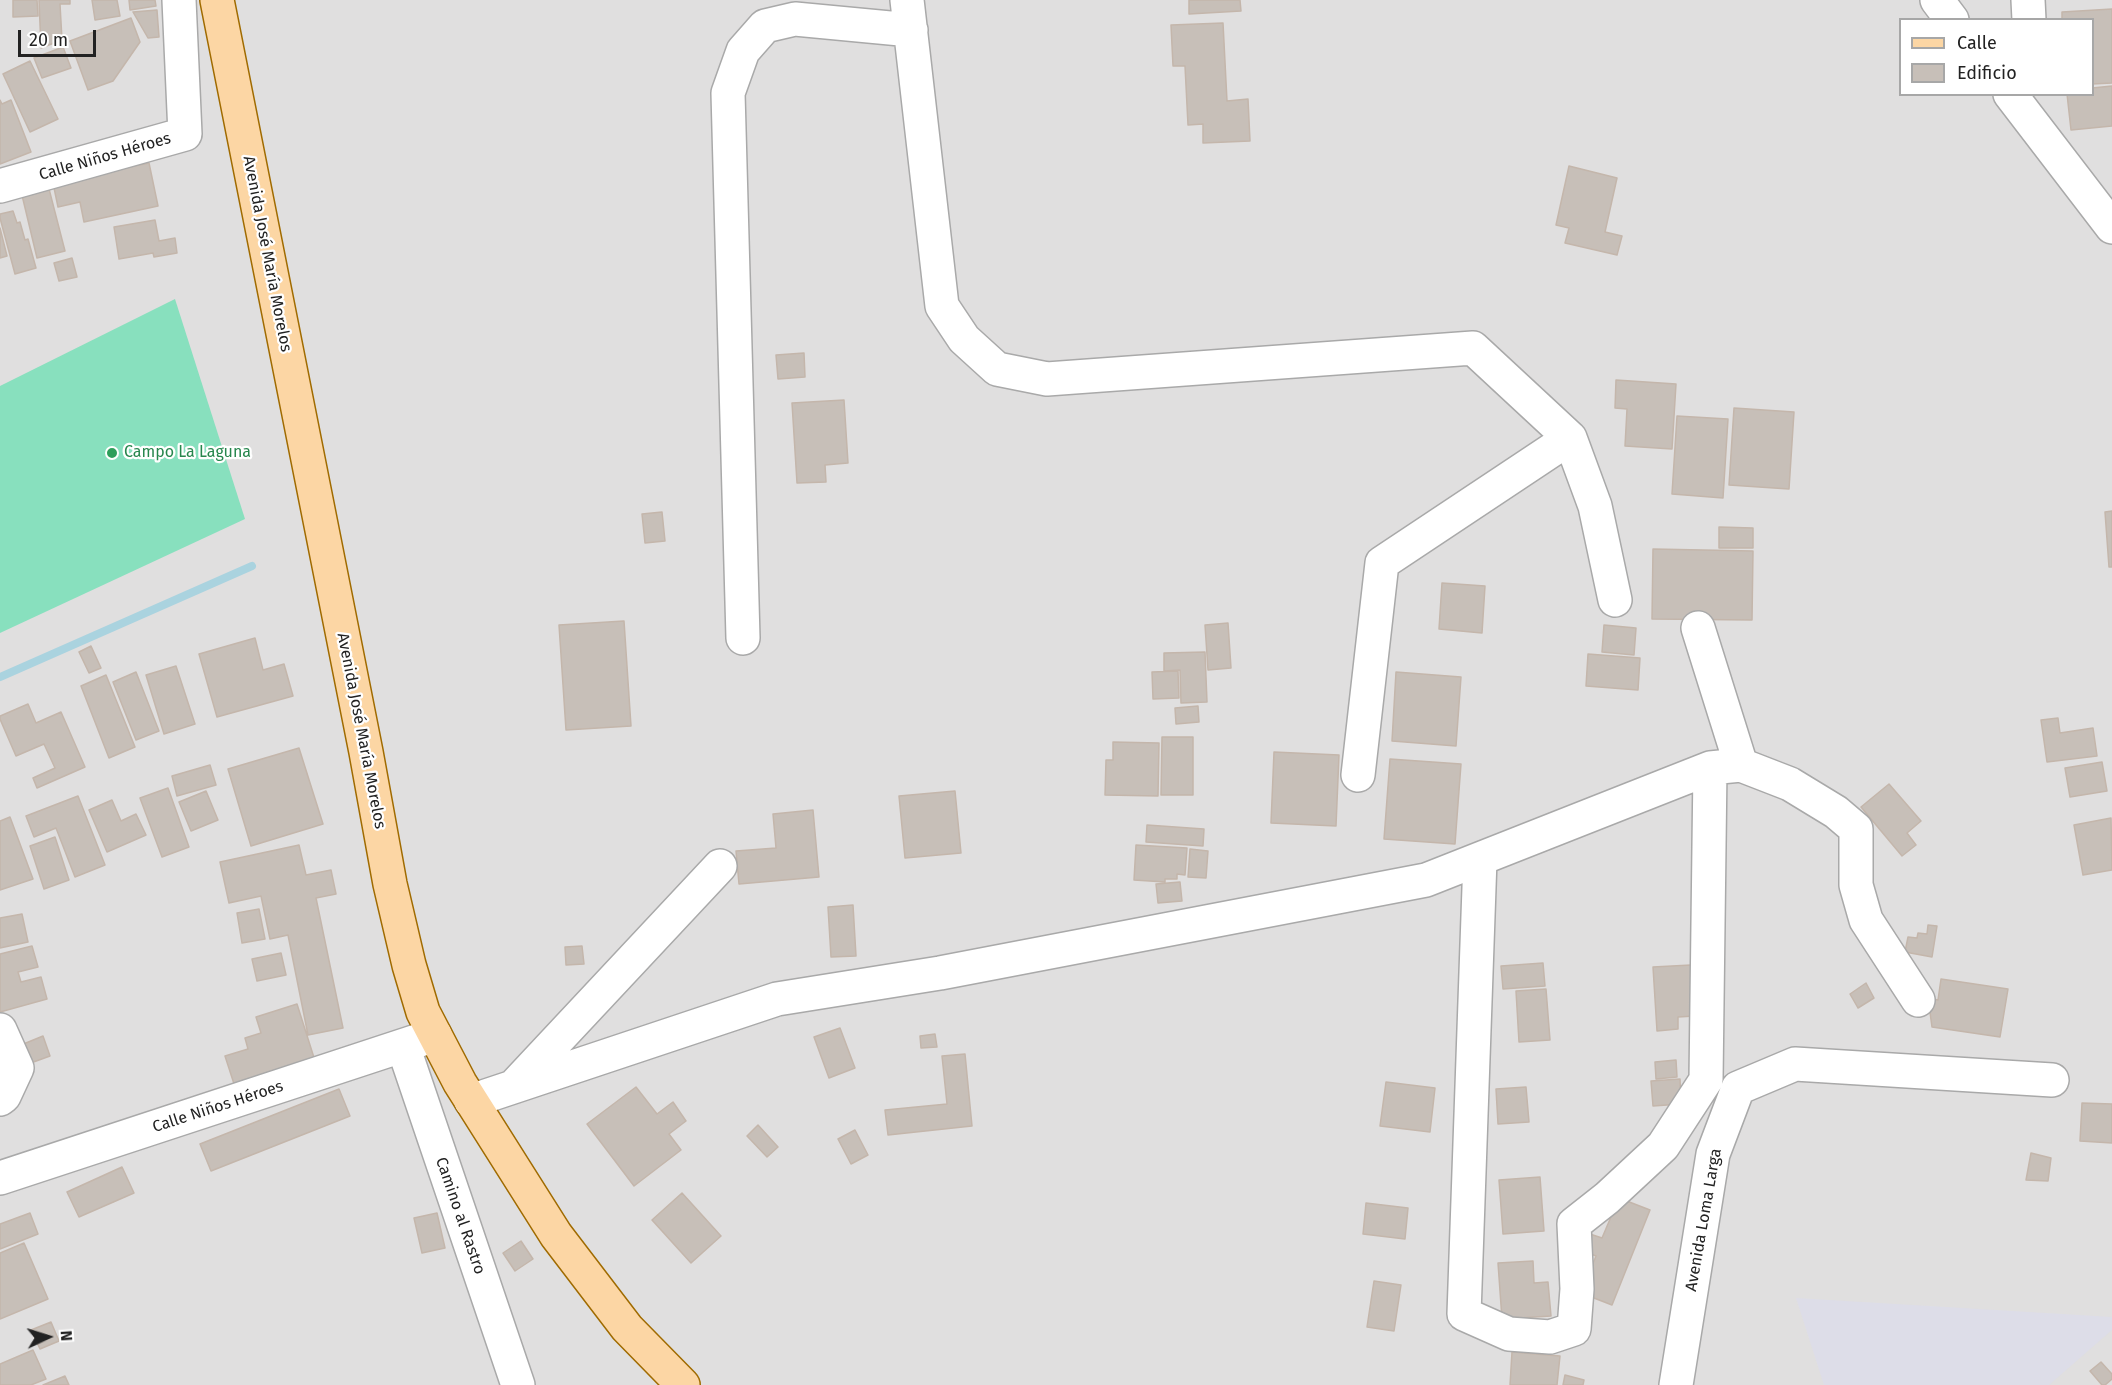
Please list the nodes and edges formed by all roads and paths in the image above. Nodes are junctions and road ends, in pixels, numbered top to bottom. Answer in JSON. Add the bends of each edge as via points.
{"nodes":[{"id":1,"x":179,"y":0,"type":"edge"},
{"id":2,"x":217,"y":0,"type":"edge"},
{"id":3,"x":1937,"y":0,"type":"edge"},
{"id":4,"x":2028,"y":0,"type":"edge"},
{"id":5,"x":909,"y":15,"type":"edge"},
{"id":6,"x":1950,"y":18,"type":"edge"},
{"id":7,"x":2029,"y":18,"type":"edge"},
{"id":8,"x":2012,"y":96,"type":"edge"},
{"id":9,"x":2034,"y":96,"type":"edge"},
{"id":10,"x":2037,"y":129,"type":"junction"},
{"id":11,"x":0,"y":186,"type":"edge"},
{"id":12,"x":2112,"y":227,"type":"edge"},
{"id":13,"x":1570,"y":438,"type":"junction"},
{"id":14,"x":1615,"y":600,"type":"dead end"},
{"id":15,"x":1698,"y":628,"type":"dead end"},
{"id":16,"x":742,"y":638,"type":"dead end"},
{"id":17,"x":1725,"y":767,"type":"junction"},
{"id":18,"x":1358,"y":775,"type":"dead end"},
{"id":19,"x":1480,"y":859,"type":"junction"},
{"id":20,"x":720,"y":866,"type":"dead end"},
{"id":21,"x":1918,"y":1000,"type":"dead end"},
{"id":22,"x":0,"y":1030,"type":"edge"},
{"id":23,"x":435,"y":1035,"type":"junction"},
{"id":24,"x":403,"y":1046,"type":"junction"},
{"id":25,"x":2052,"y":1080,"type":"dead end"},
{"id":26,"x":514,"y":1086,"type":"junction"},
{"id":27,"x":0,"y":1099,"type":"edge"},
{"id":28,"x":471,"y":1101,"type":"junction"},
{"id":29,"x":0,"y":1178,"type":"edge"},
{"id":30,"x":518,"y":1385,"type":"edge"},
{"id":31,"x":683,"y":1385,"type":"edge"},
{"id":32,"x":1676,"y":1385,"type":"edge"}],
"edges":[{"from":1,"to":11,"type":"street","name":"Calle Niños Héroes","via":[[185,134]]},
{"from":2,"to":23,"type":"main road","name":"Avenida José María Morelos","via":[[390,884],[423,1012]]},
{"from":3,"to":6,"type":"street"},
{"from":4,"to":7,"type":"street"},
{"from":5,"to":13,"type":"street","via":[[942,306],[963,339],[997,369],[1047,380],[1473,348]]},
{"from":5,"to":16,"type":"street","via":[[795,19],[765,26],[743,51],[728,93]]},
{"from":8,"to":10,"type":"street"},
{"from":9,"to":10,"type":"street"},
{"from":10,"to":12,"type":"street"},
{"from":13,"to":14,"type":"street","via":[[1595,506]]},
{"from":13,"to":18,"type":"street","via":[[1382,563]]},
{"from":15,"to":17,"type":"street"},
{"from":17,"to":19,"type":"street"},
{"from":17,"to":19,"type":"street","via":[[1706,1080],[1663,1146],[1574,1224],[1574,1329],[1550,1337],[1509,1334],[1464,1314]]},
{"from":17,"to":21,"type":"street","via":[[1790,784],[1836,812],[1856,830],[1856,885],[1866,920]]},
{"from":19,"to":26,"type":"street","via":[[1426,880],[951,971],[777,999]]},
{"from":20,"to":26,"type":"street"},
{"from":22,"to":27,"type":"street","via":[[17,1068]]},
{"from":23,"to":24,"type":"street","name":"Calle Niños Héroes"},
{"from":23,"to":28,"type":"main road","name":"Avenida José María Morelos"},
{"from":24,"to":29,"type":"street","name":"Calle Niños Héroes"},
{"from":24,"to":30,"type":"street","name":"Camino al Rastro"},
{"from":25,"to":32,"type":"street","name":"Avenida Loma Larga","via":[[1795,1064],[1738,1088],[1713,1154]]},
{"from":26,"to":28,"type":"street"},
{"from":28,"to":31,"type":"main road","name":"Avenida José María Morelos","via":[[556,1235],[627,1328]]}]}
